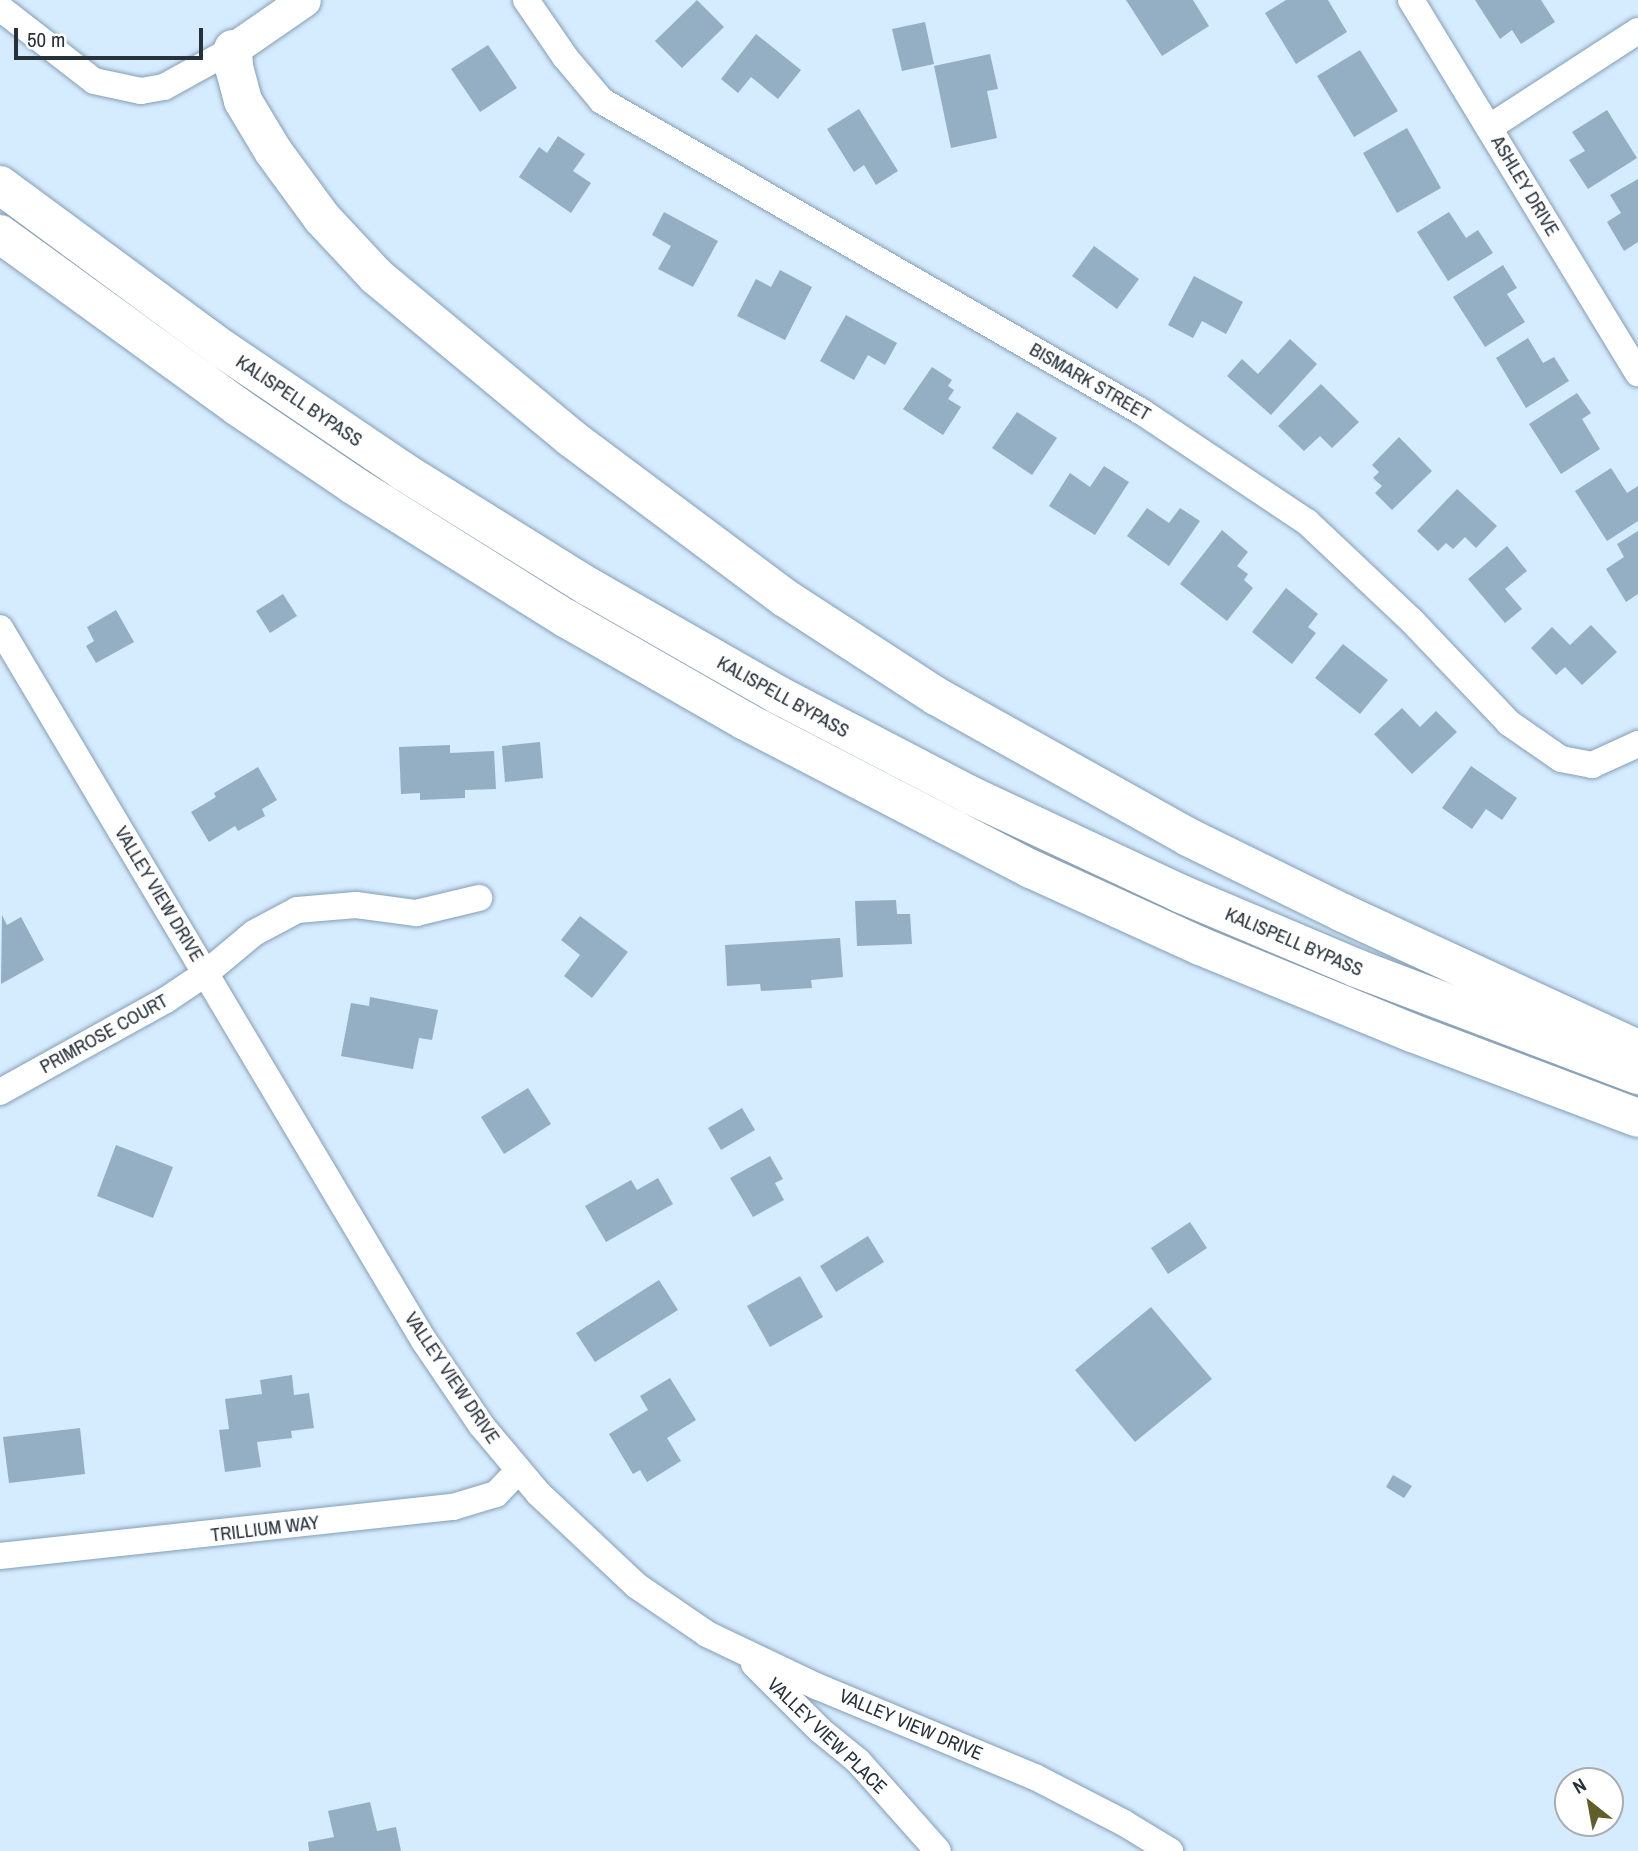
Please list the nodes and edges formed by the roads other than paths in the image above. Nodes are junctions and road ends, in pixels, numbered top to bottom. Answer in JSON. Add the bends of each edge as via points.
{"nodes":[{"id":1,"x":304,"y":0,"type":"edge"},
{"id":2,"x":526,"y":0,"type":"edge"},
{"id":3,"x":1411,"y":0,"type":"edge"},
{"id":4,"x":0,"y":8,"type":"edge"},
{"id":5,"x":1638,"y":31,"type":"edge"},
{"id":6,"x":233,"y":49,"type":"junction"},
{"id":7,"x":1490,"y":127,"type":"junction"},
{"id":8,"x":0,"y":185,"type":"edge"},
{"id":9,"x":0,"y":234,"type":"edge"},
{"id":10,"x":1638,"y":373,"type":"edge"},
{"id":11,"x":0,"y":628,"type":"edge"},
{"id":12,"x":1638,"y":744,"type":"edge"},
{"id":13,"x":480,"y":898,"type":"dead end"},
{"id":14,"x":206,"y":973,"type":"junction"},
{"id":15,"x":1638,"y":1049,"type":"edge"},
{"id":16,"x":1638,"y":1075,"type":"edge"},
{"id":17,"x":0,"y":1092,"type":"edge"},
{"id":18,"x":1638,"y":1118,"type":"edge"},
{"id":19,"x":518,"y":1471,"type":"junction"},
{"id":20,"x":0,"y":1556,"type":"edge"},
{"id":21,"x":743,"y":1653,"type":"junction"},
{"id":22,"x":938,"y":1851,"type":"edge"},
{"id":23,"x":1170,"y":1851,"type":"edge"}],
"edges":[{"from":1,"to":6,"type":"street"},
{"from":2,"to":12,"type":"street","name":"BISMARK STREET","via":[[602,101],[1142,412],[1307,522],[1412,621],[1509,723],[1561,759],[1592,765]]},
{"from":3,"to":7,"type":"street","name":"ASHLEY DRIVE"},
{"from":4,"to":6,"type":"street","via":[[94,81],[141,91],[164,87]]},
{"from":5,"to":7,"type":"street"},
{"from":6,"to":15,"type":"highway","via":[[243,101],[265,140],[322,218],[366,266],[539,413],[741,567],[936,696],[1122,802],[1265,876]]},
{"from":7,"to":10,"type":"street","name":"ASHLEY DRIVE"},
{"from":8,"to":16,"type":"highway","name":"KALISPELL BYPASS","via":[[224,350],[404,472],[589,587],[778,695],[970,795],[1181,894],[1369,974]]},
{"from":9,"to":18,"type":"highway","name":"KALISPELL BYPASS","via":[[353,485],[556,612],[745,721],[1031,869],[1200,946]]},
{"from":11,"to":14,"type":"street","name":"VALLEY VIEW DRIVE"},
{"from":13,"to":14,"type":"street","name":"PRIMROSE COURT","via":[[416,913],[356,905],[297,910],[254,933]]},
{"from":14,"to":17,"type":"street","name":"PRIMROSE COURT"},
{"from":14,"to":19,"type":"street","name":"VALLEY VIEW DRIVE","via":[[433,1354]]},
{"from":19,"to":20,"type":"street","name":"TRILLIUM WAY","via":[[496,1494],[453,1507]]},
{"from":19,"to":21,"type":"street","name":"VALLEY VIEW DRIVE","via":[[637,1586]]},
{"from":21,"to":22,"type":"street","name":"VALLEY VIEW PLACE","via":[[858,1761]]},
{"from":21,"to":23,"type":"street","name":"VALLEY VIEW DRIVE","via":[[1035,1777]]}]}
